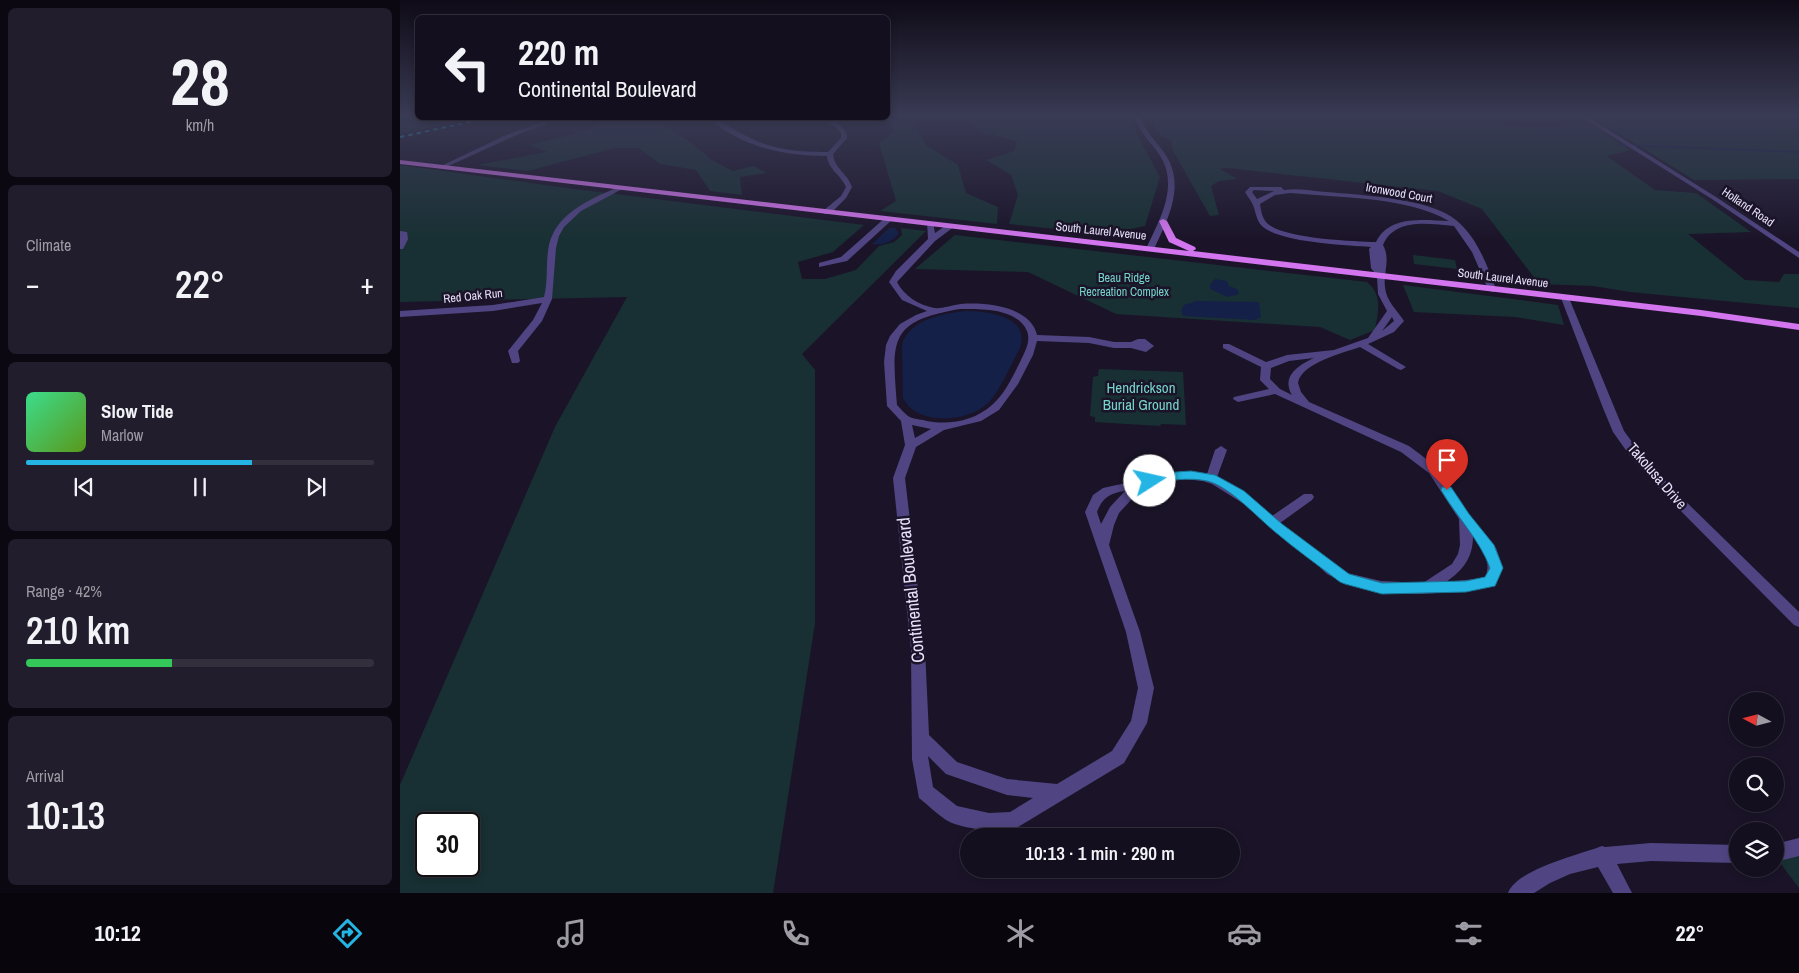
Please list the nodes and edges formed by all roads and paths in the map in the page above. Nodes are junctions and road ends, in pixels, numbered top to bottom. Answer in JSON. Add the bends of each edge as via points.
{"nodes":[{"id":1,"x":468,"y":157,"type":"edge"},
{"id":2,"x":830,"y":157,"type":"edge"},
{"id":3,"x":1163,"y":157,"type":"edge"},
{"id":4,"x":1648,"y":157,"type":"edge"},
{"id":5,"x":400,"y":162,"type":"edge"},
{"id":6,"x":442,"y":167,"type":"junction"},
{"id":7,"x":621,"y":188,"type":"junction"},
{"id":8,"x":1290,"y":191,"type":"junction"},
{"id":9,"x":1256,"y":203,"type":"junction"},
{"id":10,"x":827,"y":212,"type":"junction"},
{"id":11,"x":889,"y":219,"type":"junction"},
{"id":12,"x":1163,"y":221,"type":"junction"},
{"id":13,"x":930,"y":224,"type":"junction"},
{"id":14,"x":1456,"y":224,"type":"junction"},
{"id":15,"x":951,"y":226,"type":"junction"},
{"id":16,"x":400,"y":233,"type":"edge"},
{"id":17,"x":932,"y":239,"type":"junction"},
{"id":18,"x":1378,"y":245,"type":"junction"},
{"id":19,"x":400,"y":247,"type":"edge"},
{"id":20,"x":1150,"y":249,"type":"junction"},
{"id":21,"x":1799,"y":256,"type":"edge"},
{"id":22,"x":1224,"y":258,"type":"junction"},
{"id":23,"x":822,"y":265,"type":"dead end"},
{"id":24,"x":1382,"y":276,"type":"junction"},
{"id":25,"x":1492,"y":289,"type":"junction"},
{"id":26,"x":1565,"y":298,"type":"junction"},
{"id":27,"x":548,"y":299,"type":"junction"},
{"id":28,"x":918,"y":312,"type":"junction"},
{"id":29,"x":400,"y":314,"type":"edge"},
{"id":30,"x":1799,"y":327,"type":"edge"},
{"id":31,"x":1033,"y":338,"type":"junction"},
{"id":32,"x":1359,"y":343,"type":"junction"},
{"id":33,"x":1133,"y":345,"type":"dead end"},
{"id":34,"x":1226,"y":346,"type":"dead end"},
{"id":35,"x":1311,"y":346,"type":"dead end"},
{"id":36,"x":1334,"y":353,"type":"junction"},
{"id":37,"x":1319,"y":355,"type":"junction"},
{"id":38,"x":515,"y":361,"type":"dead end"},
{"id":39,"x":1266,"y":366,"type":"junction"},
{"id":40,"x":1401,"y":367,"type":"dead end"},
{"id":41,"x":1276,"y":392,"type":"junction"},
{"id":42,"x":1238,"y":399,"type":"dead end"},
{"id":43,"x":1306,"y":405,"type":"junction"},
{"id":44,"x":906,"y":420,"type":"junction"},
{"id":45,"x":942,"y":427,"type":"junction"},
{"id":46,"x":911,"y":445,"type":"junction"},
{"id":47,"x":1221,"y":450,"type":"dead end"},
{"id":48,"x":1211,"y":478,"type":"junction"},
{"id":49,"x":1139,"y":484,"type":"junction"},
{"id":50,"x":1308,"y":497,"type":"dead end"},
{"id":51,"x":1464,"y":518,"type":"junction"},
{"id":52,"x":1272,"y":522,"type":"junction"},
{"id":53,"x":1102,"y":547,"type":"junction"},
{"id":54,"x":1427,"y":587,"type":"junction"},
{"id":55,"x":1799,"y":621,"type":"edge"},
{"id":56,"x":921,"y":738,"type":"junction"},
{"id":57,"x":1059,"y":793,"type":"junction"},
{"id":58,"x":1799,"y":848,"type":"edge"},
{"id":59,"x":1784,"y":851,"type":"edge"},
{"id":60,"x":1729,"y":854,"type":"edge"},
{"id":61,"x":1602,"y":855,"type":"junction"},
{"id":62,"x":1517,"y":893,"type":"edge"},
{"id":63,"x":1623,"y":893,"type":"edge"}],
"edges":[{"from":1,"to":6,"type":"street"},
{"from":2,"to":10,"type":"street","via":[[849,187],[844,197]]},
{"from":3,"to":12,"type":"street","via":[[1173,175],[1173,193]]},
{"from":4,"to":21,"type":"street","name":"Holland Road"},
{"from":5,"to":6,"type":"main road","name":"South Laurel Avenue"},
{"from":6,"to":7,"type":"main road","name":"South Laurel Avenue"},
{"from":7,"to":10,"type":"main road","name":"South Laurel Avenue"},
{"from":7,"to":27,"type":"street","via":[[555,237]]},
{"from":8,"to":9,"type":"street","name":"Ironwood Court","via":[[1273,193]]},
{"from":8,"to":9,"type":"street","name":"Ironwood Court","via":[[1252,188],[1248,192]]},
{"from":8,"to":14,"type":"street","name":"Ironwood Court","via":[[1423,206]]},
{"from":9,"to":18,"type":"street","name":"Ironwood Court","via":[[1261,220],[1279,232]]},
{"from":10,"to":11,"type":"main road","name":"South Laurel Avenue"},
{"from":11,"to":13,"type":"main road","name":"South Laurel Avenue"},
{"from":11,"to":23,"type":"street","via":[[844,259]]},
{"from":12,"to":20,"type":"street"},
{"from":12,"to":22,"type":"main road","via":[[1172,240]]},
{"from":13,"to":15,"type":"main road","name":"South Laurel Avenue"},
{"from":13,"to":17,"type":"street"},
{"from":14,"to":18,"type":"street","via":[[1397,225],[1381,236]]},
{"from":14,"to":25,"type":"street","name":"Ironwood Court","via":[[1484,266]]},
{"from":15,"to":17,"type":"street"},
{"from":15,"to":20,"type":"main road","name":"South Laurel Avenue"},
{"from":16,"to":19,"type":"street","via":[[404,234]]},
{"from":17,"to":28,"type":"street","via":[[892,282],[896,291]]},
{"from":18,"to":24,"type":"street","via":[[1382,249],[1378,258],[1384,270]]},
{"from":20,"to":22,"type":"main road","name":"South Laurel Avenue"},
{"from":22,"to":24,"type":"main road","name":"South Laurel Avenue"},
{"from":24,"to":25,"type":"main road","name":"South Laurel Avenue"},
{"from":24,"to":32,"type":"street","via":[[1382,295],[1399,321],[1382,336]]},
{"from":25,"to":26,"type":"main road","name":"South Laurel Avenue"},
{"from":26,"to":30,"type":"main road","name":"South Laurel Avenue"},
{"from":26,"to":55,"type":"street","name":"Takolusa Drive","via":[[1608,408],[1634,453],[1672,496]]},
{"from":27,"to":29,"type":"street","name":"Red Oak Run","via":[[493,308]]},
{"from":27,"to":38,"type":"street","via":[[542,314],[513,350]]},
{"from":28,"to":31,"type":"street","via":[[975,307],[998,309],[1024,322]]},
{"from":28,"to":44,"type":"street","via":[[898,331],[890,351],[892,406]]},
{"from":31,"to":33,"type":"street"},
{"from":31,"to":45,"type":"street","via":[[1024,362],[999,406],[972,422]]},
{"from":32,"to":36,"type":"street"},
{"from":32,"to":40,"type":"street"},
{"from":34,"to":39,"type":"street"},
{"from":35,"to":37,"type":"street"},
{"from":36,"to":37,"type":"street"},
{"from":36,"to":43,"type":"street","via":[[1309,365],[1293,379],[1294,388]]},
{"from":37,"to":39,"type":"street","via":[[1287,358]]},
{"from":39,"to":41,"type":"street","via":[[1265,380]]},
{"from":41,"to":42,"type":"street"},
{"from":41,"to":43,"type":"street","name":"Continental Boulevard"},
{"from":43,"to":51,"type":"street","name":"Continental Boulevard","via":[[1405,449],[1433,470]]},
{"from":44,"to":45,"type":"street"},
{"from":44,"to":46,"type":"street"},
{"from":45,"to":46,"type":"street"},
{"from":46,"to":56,"type":"street","name":"Continental Boulevard","via":[[899,478],[918,649]]},
{"from":47,"to":48,"type":"street"},
{"from":48,"to":49,"type":"street","name":"Continental Boulevard","via":[[1191,475]]},
{"from":48,"to":52,"type":"street","name":"Continental Boulevard","via":[[1240,494]]},
{"from":49,"to":53,"type":"street","name":"Continental Boulevard","via":[[1115,507],[1106,524]]},
{"from":49,"to":53,"type":"street","name":"Continental Boulevard","via":[[1109,490],[1096,501],[1091,512]]},
{"from":50,"to":52,"type":"street"},
{"from":51,"to":54,"type":"street","name":"Continental Boulevard","via":[[1468,542],[1462,561],[1453,571]]},
{"from":51,"to":54,"type":"street","name":"Continental Boulevard","via":[[1490,548],[1496,568],[1490,582]]},
{"from":52,"to":54,"type":"street","name":"Continental Boulevard","via":[[1345,578],[1382,588]]},
{"from":53,"to":57,"type":"street","name":"Continental Boulevard","via":[[1133,632],[1146,688],[1139,723],[1118,757]]},
{"from":56,"to":57,"type":"street","via":[[952,768],[1008,788]]},
{"from":56,"to":57,"type":"street","name":"Continental Boulevard","via":[[920,759],[925,792],[952,814],[989,822],[1012,821]]},
{"from":58,"to":59,"type":"street"},
{"from":60,"to":61,"type":"street","via":[[1640,850]]},
{"from":61,"to":62,"type":"street","via":[[1553,871]]},
{"from":61,"to":63,"type":"street"}]}
